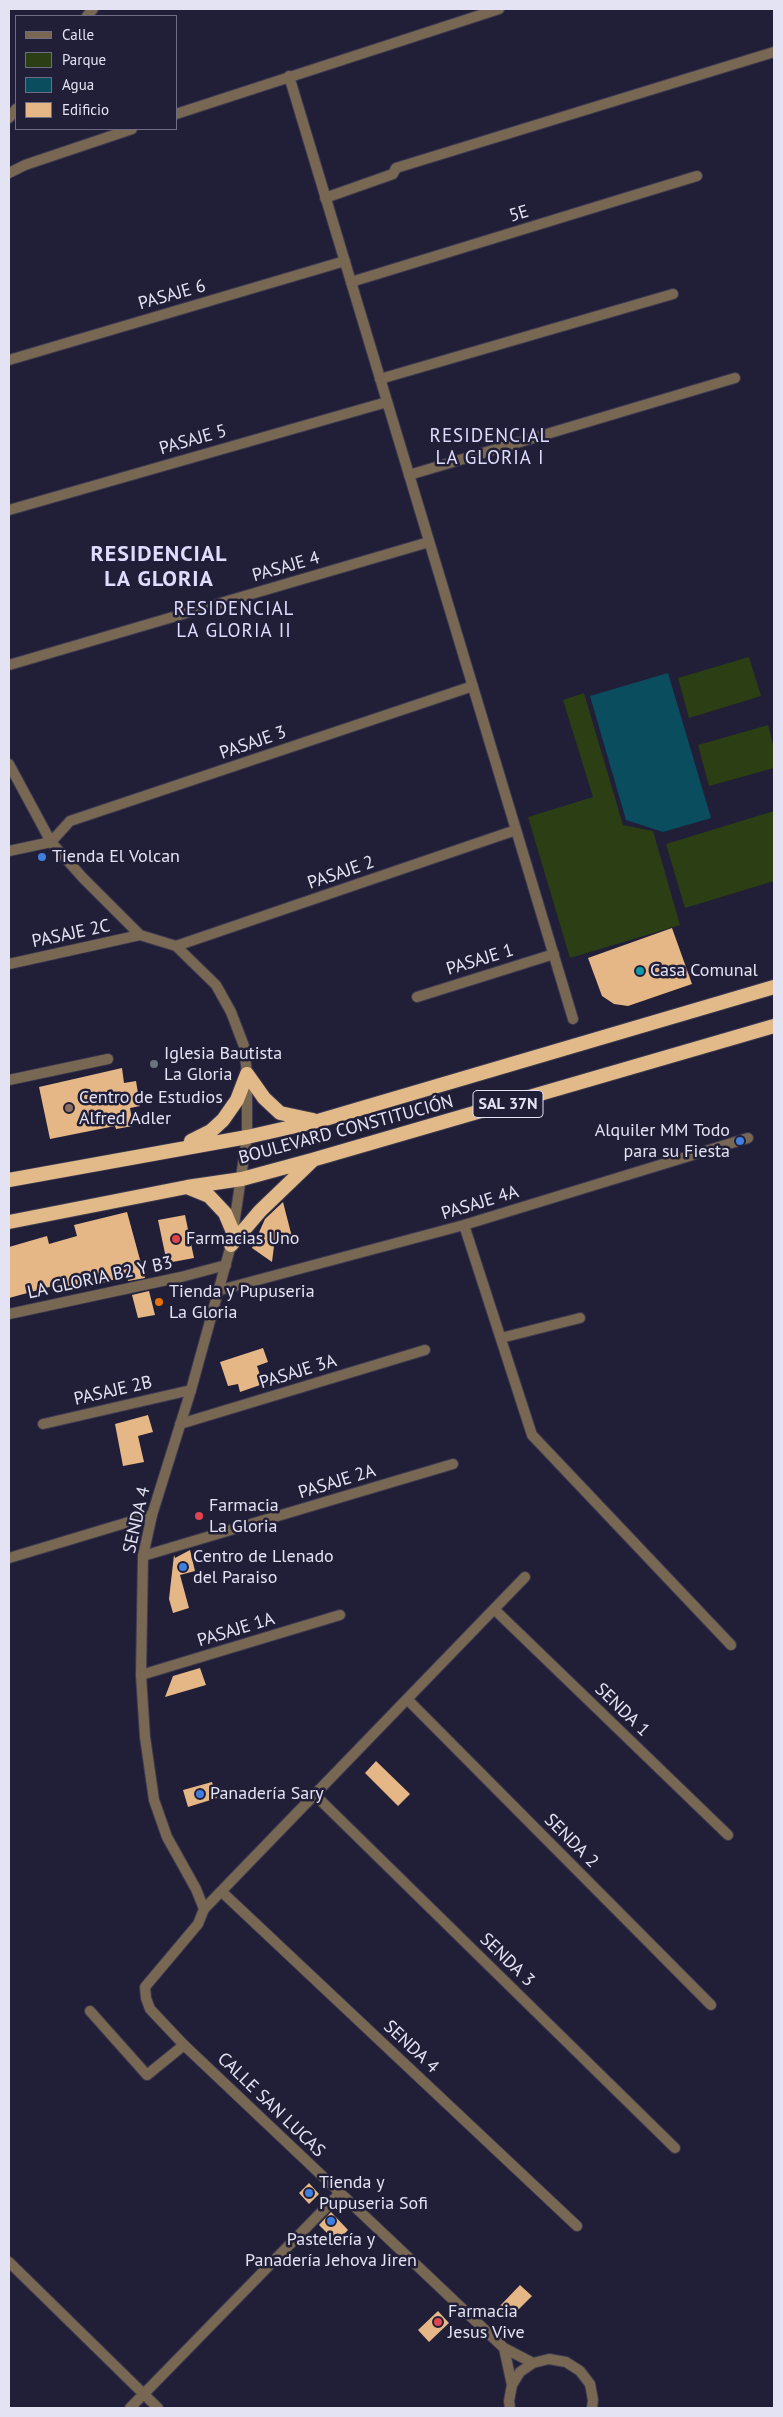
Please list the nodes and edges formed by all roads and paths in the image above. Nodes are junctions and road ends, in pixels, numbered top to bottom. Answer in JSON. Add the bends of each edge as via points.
{"nodes":[{"id":1,"x":499,"y":9,"type":"edge"},
{"id":2,"x":463,"y":14,"type":"edge"},
{"id":3,"x":774,"y":52,"type":"edge"},
{"id":4,"x":289,"y":76,"type":"junction"},
{"id":5,"x":178,"y":113,"type":"edge"},
{"id":6,"x":129,"y":130,"type":"edge"},
{"id":7,"x":9,"y":174,"type":"edge"},
{"id":8,"x":697,"y":176,"type":"dead end"},
{"id":9,"x":325,"y":198,"type":"junction"},
{"id":10,"x":345,"y":262,"type":"junction"},
{"id":11,"x":351,"y":282,"type":"junction"},
{"id":12,"x":673,"y":294,"type":"dead end"},
{"id":13,"x":9,"y":360,"type":"edge"},
{"id":14,"x":735,"y":378,"type":"dead end"},
{"id":15,"x":380,"y":379,"type":"junction"},
{"id":16,"x":387,"y":402,"type":"junction"},
{"id":17,"x":409,"y":475,"type":"junction"},
{"id":18,"x":9,"y":510,"type":"edge"},
{"id":19,"x":429,"y":542,"type":"junction"},
{"id":20,"x":9,"y":665,"type":"edge"},
{"id":21,"x":473,"y":686,"type":"junction"},
{"id":22,"x":9,"y":764,"type":"edge"},
{"id":23,"x":516,"y":830,"type":"junction"},
{"id":24,"x":51,"y":842,"type":"junction"},
{"id":25,"x":9,"y":851,"type":"edge"},
{"id":26,"x":140,"y":936,"type":"junction"},
{"id":27,"x":176,"y":946,"type":"junction"},
{"id":28,"x":554,"y":954,"type":"junction"},
{"id":29,"x":9,"y":964,"type":"edge"},
{"id":30,"x":774,"y":987,"type":"edge"},
{"id":31,"x":417,"y":997,"type":"dead end"},
{"id":32,"x":573,"y":1019,"type":"dead end"},
{"id":33,"x":774,"y":1026,"type":"edge"},
{"id":34,"x":108,"y":1059,"type":"dead end"},
{"id":35,"x":247,"y":1074,"type":"junction"},
{"id":36,"x":9,"y":1080,"type":"edge"},
{"id":37,"x":318,"y":1121,"type":"junction"},
{"id":38,"x":247,"y":1137,"type":"junction"},
{"id":39,"x":748,"y":1138,"type":"dead end"},
{"id":40,"x":177,"y":1148,"type":"junction"},
{"id":41,"x":312,"y":1160,"type":"junction"},
{"id":42,"x":242,"y":1178,"type":"junction"},
{"id":43,"x":9,"y":1180,"type":"edge"},
{"id":44,"x":187,"y":1187,"type":"junction"},
{"id":45,"x":9,"y":1222,"type":"edge"},
{"id":46,"x":464,"y":1225,"type":"junction"},
{"id":47,"x":232,"y":1239,"type":"junction"},
{"id":48,"x":226,"y":1265,"type":"junction"},
{"id":49,"x":220,"y":1290,"type":"junction"},
{"id":50,"x":9,"y":1314,"type":"edge"},
{"id":51,"x":580,"y":1318,"type":"dead end"},
{"id":52,"x":500,"y":1338,"type":"junction"},
{"id":53,"x":425,"y":1350,"type":"dead end"},
{"id":54,"x":191,"y":1390,"type":"junction"},
{"id":55,"x":43,"y":1424,"type":"dead end"},
{"id":56,"x":180,"y":1424,"type":"junction"},
{"id":57,"x":453,"y":1464,"type":"dead end"},
{"id":58,"x":152,"y":1515,"type":"junction"},
{"id":59,"x":143,"y":1556,"type":"junction"},
{"id":60,"x":9,"y":1558,"type":"edge"},
{"id":61,"x":525,"y":1577,"type":"dead end"},
{"id":62,"x":494,"y":1609,"type":"junction"},
{"id":63,"x":340,"y":1615,"type":"dead end"},
{"id":64,"x":731,"y":1645,"type":"dead end"},
{"id":65,"x":141,"y":1675,"type":"junction"},
{"id":66,"x":407,"y":1699,"type":"junction"},
{"id":67,"x":315,"y":1795,"type":"junction"},
{"id":68,"x":728,"y":1835,"type":"dead end"},
{"id":69,"x":222,"y":1892,"type":"junction"},
{"id":70,"x":204,"y":1909,"type":"junction"},
{"id":71,"x":711,"y":2005,"type":"dead end"},
{"id":72,"x":90,"y":2011,"type":"dead end"},
{"id":73,"x":184,"y":2045,"type":"junction"},
{"id":74,"x":675,"y":2148,"type":"dead end"},
{"id":75,"x":340,"y":2193,"type":"junction"},
{"id":76,"x":577,"y":2226,"type":"dead end"},
{"id":77,"x":9,"y":2262,"type":"edge"},
{"id":78,"x":504,"y":2348,"type":"junction"},
{"id":79,"x":533,"y":2362,"type":"junction"},
{"id":80,"x":512,"y":2386,"type":"junction"},
{"id":81,"x":144,"y":2395,"type":"junction"},
{"id":82,"x":130,"y":2408,"type":"edge"},
{"id":83,"x":158,"y":2408,"type":"edge"},
{"id":84,"x":510,"y":2408,"type":"edge"},
{"id":85,"x":592,"y":2408,"type":"edge"}],
"edges":[{"from":1,"to":2,"type":"street"},
{"from":2,"to":4,"type":"street"},
{"from":3,"to":9,"type":"street","via":[[396,168],[393,174]]},
{"from":4,"to":5,"type":"street"},
{"from":4,"to":9,"type":"street"},
{"from":6,"to":7,"type":"street","via":[[25,165]]},
{"from":8,"to":11,"type":"street","name":"5E"},
{"from":9,"to":10,"type":"street"},
{"from":10,"to":11,"type":"street"},
{"from":10,"to":13,"type":"street","name":"PASAJE 6"},
{"from":11,"to":15,"type":"street"},
{"from":12,"to":15,"type":"street"},
{"from":14,"to":17,"type":"street"},
{"from":15,"to":16,"type":"street"},
{"from":16,"to":17,"type":"street"},
{"from":16,"to":18,"type":"street","name":"PASAJE 5"},
{"from":17,"to":19,"type":"street"},
{"from":19,"to":20,"type":"street","name":"PASAJE 4"},
{"from":19,"to":21,"type":"street"},
{"from":21,"to":23,"type":"street"},
{"from":21,"to":24,"type":"street","name":"PASAJE 3","via":[[70,821]]},
{"from":22,"to":24,"type":"street"},
{"from":23,"to":27,"type":"street","name":"PASAJE 2"},
{"from":23,"to":28,"type":"street"},
{"from":24,"to":25,"type":"street"},
{"from":24,"to":26,"type":"street"},
{"from":26,"to":27,"type":"street"},
{"from":26,"to":29,"type":"street","name":"PASAJE 2C"},
{"from":27,"to":35,"type":"street","name":"SENDA 4","via":[[216,985],[231,1012],[244,1046]]},
{"from":28,"to":31,"type":"street","name":"PASAJE 1"},
{"from":28,"to":32,"type":"street"},
{"from":30,"to":37,"type":"highway","name":"BOULEVARD CONSTITUCIÓN","number":"SAL 37N"},
{"from":33,"to":41,"type":"highway","name":"BOULEVARD CONSTITUCIÓN","number":"SAL 37N"},
{"from":34,"to":36,"type":"street"},
{"from":35,"to":37,"type":"highway","via":[[264,1098],[280,1113]]},
{"from":35,"to":38,"type":"street","name":"SENDA 4"},
{"from":35,"to":40,"type":"highway","via":[[237,1100],[223,1120],[211,1131]]},
{"from":37,"to":38,"type":"highway","name":"BOULEVARD CONSTITUCIÓN","number":"SAL 37N"},
{"from":38,"to":40,"type":"highway","name":"BOULEVARD CONSTITUCIÓN","number":"SAL 37N"},
{"from":38,"to":42,"type":"street","name":"SENDA 4"},
{"from":39,"to":46,"type":"street","name":"PASAJE 4A"},
{"from":40,"to":43,"type":"highway","name":"BOULEVARD CONSTITUCIÓN","number":"SAL 37N"},
{"from":41,"to":42,"type":"highway","name":"BOULEVARD CONSTITUCIÓN","number":"SAL 37N"},
{"from":41,"to":47,"type":"highway"},
{"from":42,"to":44,"type":"highway","name":"BOULEVARD CONSTITUCIÓN","number":"SAL 37N"},
{"from":42,"to":47,"type":"street","name":"SENDA 4"},
{"from":44,"to":45,"type":"highway","name":"BOULEVARD CONSTITUCIÓN","number":"SAL 37N"},
{"from":44,"to":47,"type":"highway","via":[[208,1196],[225,1213]]},
{"from":46,"to":49,"type":"street","name":"PASAJE 4A"},
{"from":46,"to":52,"type":"street"},
{"from":47,"to":48,"type":"street","name":"SENDA 4"},
{"from":48,"to":49,"type":"street","name":"SENDA 4"},
{"from":48,"to":50,"type":"street","name":"LA GLORIA B2 Y B3"},
{"from":49,"to":54,"type":"street","name":"SENDA 4"},
{"from":51,"to":52,"type":"street"},
{"from":52,"to":64,"type":"street","via":[[532,1435]]},
{"from":53,"to":56,"type":"street","name":"PASAJE 3A"},
{"from":54,"to":55,"type":"street","name":"PASAJE 2B"},
{"from":54,"to":56,"type":"street","name":"SENDA 4"},
{"from":56,"to":58,"type":"street","name":"SENDA 4"},
{"from":57,"to":59,"type":"street","name":"PASAJE 2A"},
{"from":58,"to":59,"type":"street","name":"SENDA 4"},
{"from":58,"to":60,"type":"street"},
{"from":59,"to":65,"type":"street","name":"SENDA 4"},
{"from":61,"to":62,"type":"street"},
{"from":62,"to":66,"type":"street"},
{"from":62,"to":68,"type":"street","name":"SENDA 1"},
{"from":63,"to":65,"type":"street","name":"PASAJE 1A"},
{"from":65,"to":70,"type":"street","name":"SENDA 4","via":[[154,1800],[167,1837]]},
{"from":66,"to":67,"type":"street"},
{"from":66,"to":71,"type":"street","name":"SENDA 2"},
{"from":67,"to":69,"type":"street"},
{"from":67,"to":74,"type":"street","name":"SENDA 3"},
{"from":69,"to":70,"type":"street"},
{"from":69,"to":76,"type":"street","name":"SENDA 4"},
{"from":70,"to":73,"type":"street","name":"CALLE SAN LUCAS","via":[[198,1924],[145,1987],[150,2009]]},
{"from":72,"to":73,"type":"street","via":[[148,2075]]},
{"from":73,"to":75,"type":"street","name":"CALLE SAN LUCAS"},
{"from":75,"to":78,"type":"street","name":"CALLE SAN LUCAS"},
{"from":75,"to":81,"type":"street"},
{"from":77,"to":81,"type":"street"},
{"from":78,"to":79,"type":"street","name":"CALLE SAN LUCAS"},
{"from":78,"to":80,"type":"street"},
{"from":79,"to":80,"type":"street","via":[[520,2372]]},
{"from":79,"to":85,"type":"street","via":[[549,2359],[566,2362],[580,2370],[590,2384]]},
{"from":80,"to":84,"type":"street"},
{"from":81,"to":82,"type":"street"},
{"from":81,"to":83,"type":"street"}]}
